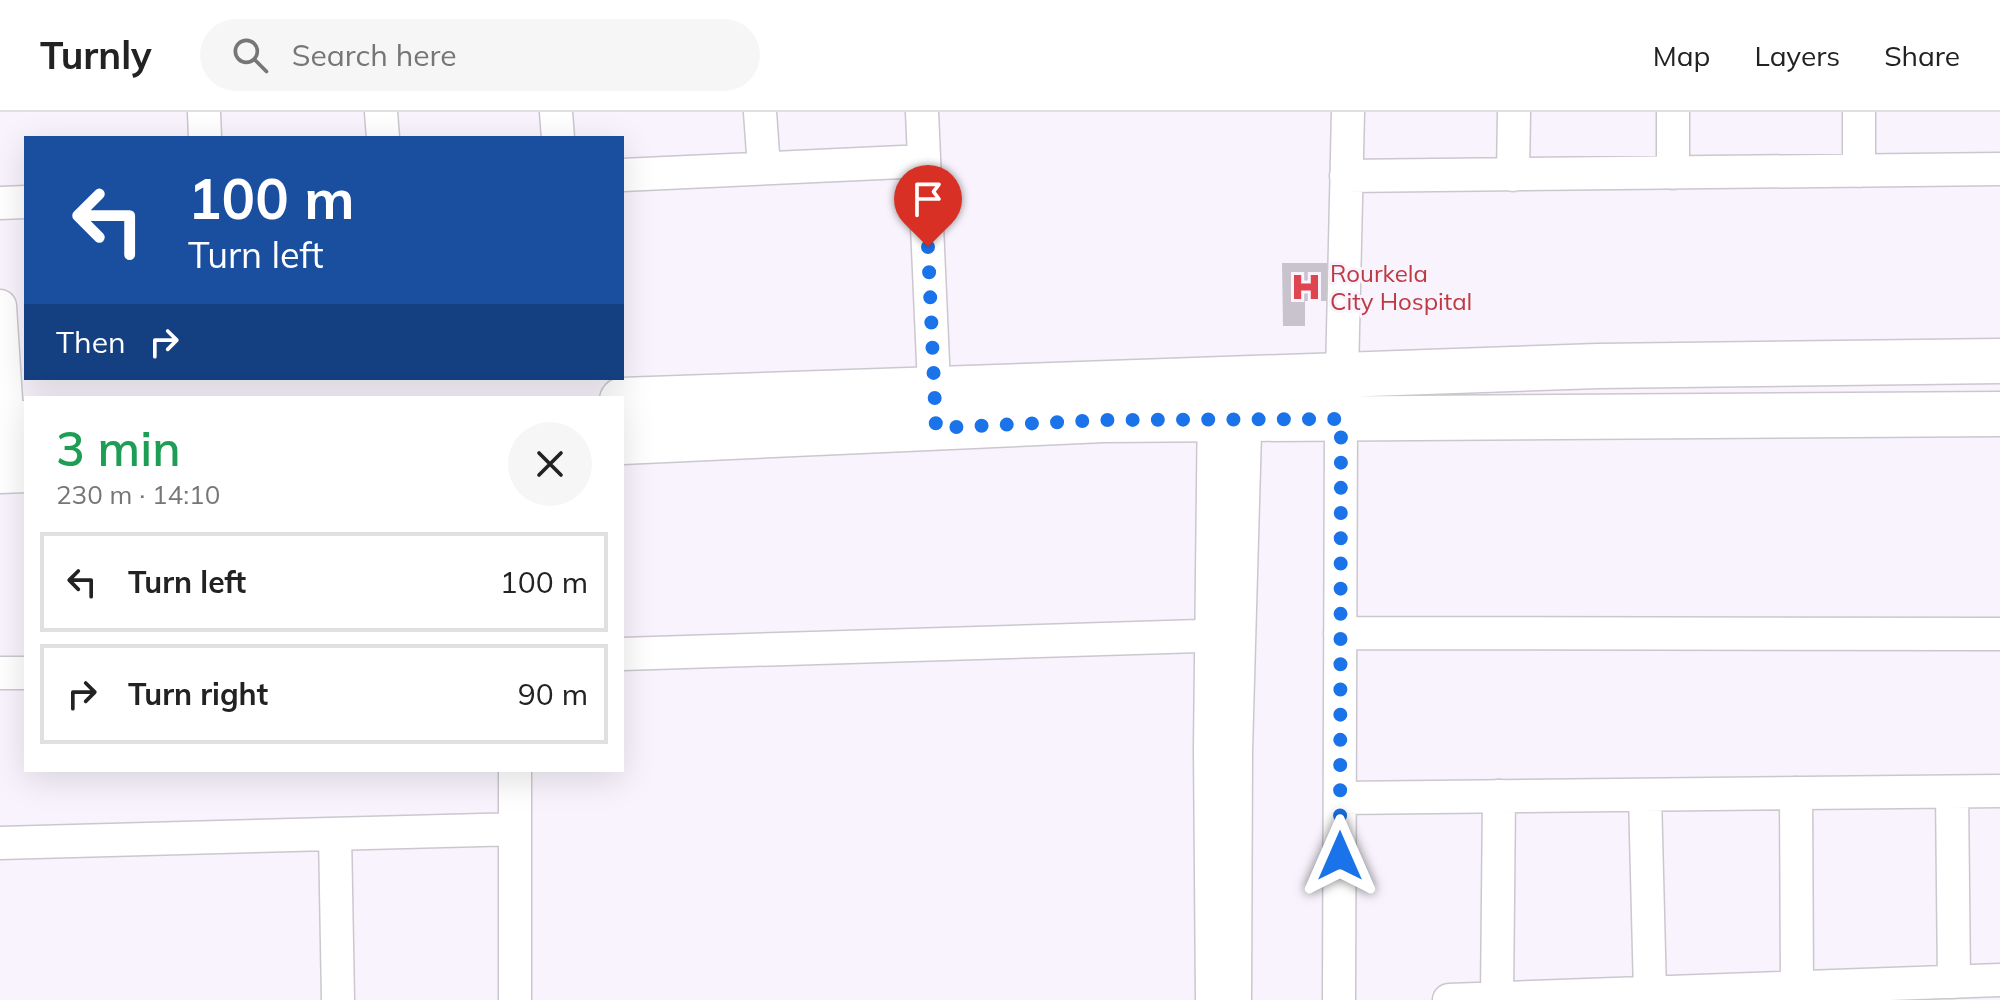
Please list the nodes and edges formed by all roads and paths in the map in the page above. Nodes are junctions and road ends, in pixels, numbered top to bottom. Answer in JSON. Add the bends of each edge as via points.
{"nodes":[{"id":1,"x":204,"y":112,"type":"edge"},
{"id":2,"x":381,"y":112,"type":"edge"},
{"id":3,"x":556,"y":112,"type":"edge"},
{"id":4,"x":760,"y":112,"type":"edge"},
{"id":5,"x":922,"y":112,"type":"edge"},
{"id":6,"x":1348,"y":112,"type":"edge"},
{"id":7,"x":1514,"y":112,"type":"edge"},
{"id":8,"x":1673,"y":112,"type":"edge"},
{"id":9,"x":1859,"y":112,"type":"edge"},
{"id":10,"x":205,"y":136,"type":"edge"},
{"id":11,"x":383,"y":136,"type":"edge"},
{"id":12,"x":558,"y":136,"type":"edge"},
{"id":13,"x":924,"y":161,"type":"junction"},
{"id":14,"x":764,"y":168,"type":"junction"},
{"id":15,"x":2000,"y":169,"type":"edge"},
{"id":16,"x":1859,"y":171,"type":"junction"},
{"id":17,"x":1673,"y":173,"type":"junction"},
{"id":18,"x":624,"y":175,"type":"edge"},
{"id":19,"x":1513,"y":175,"type":"junction"},
{"id":20,"x":1346,"y":176,"type":"junction"},
{"id":21,"x":24,"y":202,"type":"edge"},
{"id":22,"x":0,"y":203,"type":"edge"},
{"id":23,"x":0,"y":306,"type":"edge"},
{"id":24,"x":2000,"y":361,"type":"edge"},
{"id":25,"x":1342,"y":375,"type":"junction"},
{"id":26,"x":1230,"y":399,"type":"junction"},
{"id":27,"x":624,"y":400,"type":"edge"},
{"id":28,"x":935,"y":408,"type":"junction"},
{"id":29,"x":2000,"y":414,"type":"edge"},
{"id":30,"x":1341,"y":419,"type":"junction"},
{"id":31,"x":11,"y":424,"type":"edge"},
{"id":32,"x":624,"y":442,"type":"edge"},
{"id":33,"x":12,"y":470,"type":"edge"},
{"id":34,"x":1340,"y":633,"type":"junction"},
{"id":35,"x":2000,"y":634,"type":"edge"},
{"id":36,"x":1225,"y":635,"type":"junction"},
{"id":37,"x":624,"y":654,"type":"edge"},
{"id":38,"x":0,"y":673,"type":"edge"},
{"id":39,"x":24,"y":673,"type":"edge"},
{"id":40,"x":515,"y":772,"type":"edge"},
{"id":41,"x":2000,"y":791,"type":"edge"},
{"id":42,"x":1952,"y":792,"type":"junction"},
{"id":43,"x":1796,"y":793,"type":"junction"},
{"id":44,"x":1645,"y":795,"type":"junction"},
{"id":45,"x":1499,"y":796,"type":"junction"},
{"id":46,"x":1340,"y":798,"type":"junction"},
{"id":47,"x":515,"y":829,"type":"junction"},
{"id":48,"x":335,"y":834,"type":"junction"},
{"id":49,"x":0,"y":843,"type":"edge"},
{"id":50,"x":2000,"y":980,"type":"edge"},
{"id":51,"x":1954,"y":982,"type":"junction"},
{"id":52,"x":1797,"y":988,"type":"junction"},
{"id":53,"x":1650,"y":993,"type":"junction"},
{"id":54,"x":1497,"y":998,"type":"edge"},
{"id":55,"x":338,"y":1000,"type":"edge"},
{"id":56,"x":515,"y":1000,"type":"edge"},
{"id":57,"x":1212,"y":1000,"type":"edge"},
{"id":58,"x":1235,"y":1000,"type":"edge"},
{"id":59,"x":1339,"y":1000,"type":"edge"},
{"id":60,"x":1449,"y":1000,"type":"edge"}],
"edges":[{"from":1,"to":10,"type":"street"},
{"from":2,"to":11,"type":"street"},
{"from":3,"to":12,"type":"street"},
{"from":4,"to":14,"type":"street"},
{"from":5,"to":13,"type":"street"},
{"from":6,"to":20,"type":"street"},
{"from":7,"to":19,"type":"street"},
{"from":8,"to":17,"type":"street"},
{"from":9,"to":16,"type":"street"},
{"from":13,"to":14,"type":"street"},
{"from":13,"to":28,"type":"street"},
{"from":14,"to":18,"type":"street"},
{"from":15,"to":16,"type":"street"},
{"from":16,"to":17,"type":"street"},
{"from":17,"to":19,"type":"street"},
{"from":19,"to":20,"type":"street"},
{"from":20,"to":25,"type":"street"},
{"from":21,"to":22,"type":"street"},
{"from":23,"to":31,"type":"street"},
{"from":24,"to":25,"type":"street"},
{"from":25,"to":26,"type":"street"},
{"from":25,"to":30,"type":"street"},
{"from":26,"to":28,"type":"street"},
{"from":26,"to":30,"type":"street"},
{"from":26,"to":36,"type":"street"},
{"from":27,"to":28,"type":"street"},
{"from":28,"to":32,"type":"street"},
{"from":29,"to":30,"type":"street"},
{"from":30,"to":34,"type":"street"},
{"from":31,"to":33,"type":"street"},
{"from":34,"to":35,"type":"street"},
{"from":34,"to":46,"type":"street"},
{"from":36,"to":37,"type":"street"},
{"from":36,"to":57,"type":"street"},
{"from":36,"to":58,"type":"street"},
{"from":38,"to":39,"type":"street"},
{"from":40,"to":47,"type":"street"},
{"from":41,"to":42,"type":"street"},
{"from":42,"to":43,"type":"street"},
{"from":42,"to":51,"type":"street"},
{"from":43,"to":44,"type":"street"},
{"from":43,"to":52,"type":"street"},
{"from":44,"to":45,"type":"street"},
{"from":44,"to":53,"type":"street"},
{"from":45,"to":46,"type":"street"},
{"from":45,"to":54,"type":"street"},
{"from":46,"to":59,"type":"street"},
{"from":47,"to":48,"type":"street"},
{"from":47,"to":56,"type":"street"},
{"from":48,"to":49,"type":"street"},
{"from":48,"to":55,"type":"street"},
{"from":50,"to":51,"type":"street"},
{"from":51,"to":52,"type":"street"},
{"from":52,"to":53,"type":"street"},
{"from":53,"to":54,"type":"street"},
{"from":54,"to":60,"type":"street"}]}
